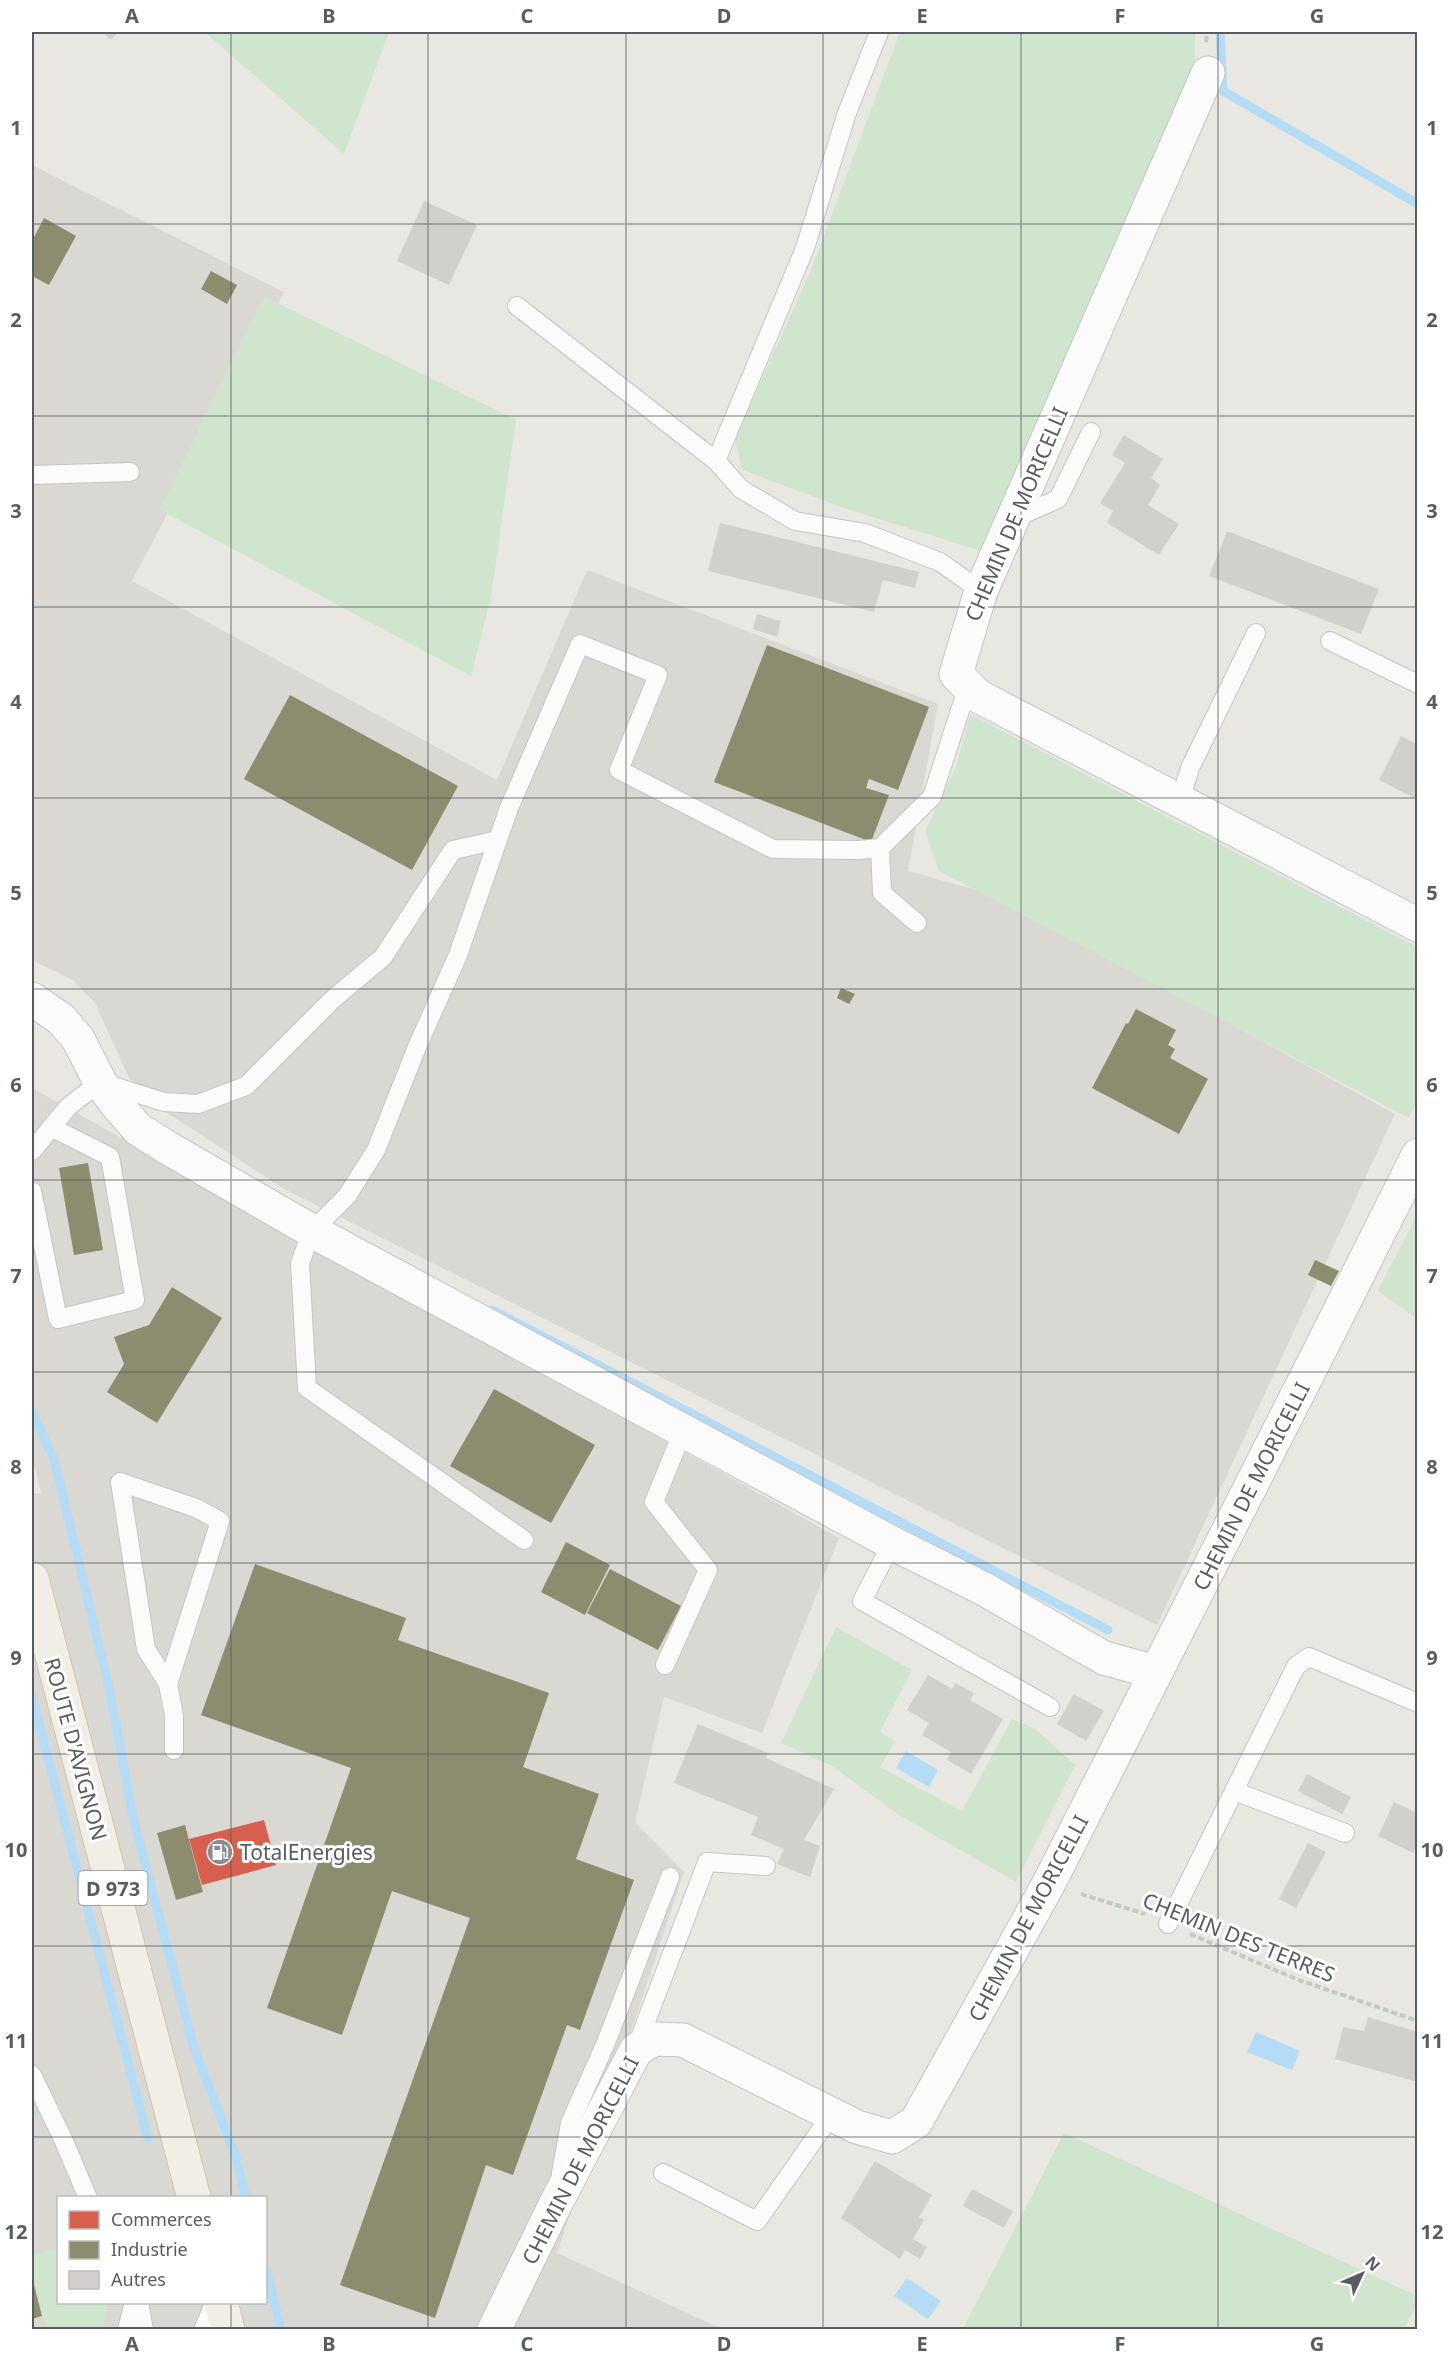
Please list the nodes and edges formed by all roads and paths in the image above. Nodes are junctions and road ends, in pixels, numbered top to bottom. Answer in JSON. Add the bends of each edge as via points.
{"nodes":[{"id":1,"x":879,"y":32,"type":"edge"},
{"id":2,"x":1208,"y":73,"type":"dead end"},
{"id":3,"x":518,"y":306,"type":"dead end"},
{"id":4,"x":1091,"y":432,"type":"dead end"},
{"id":5,"x":716,"y":461,"type":"junction"},
{"id":6,"x":130,"y":472,"type":"dead end"},
{"id":7,"x":32,"y":475,"type":"edge"},
{"id":8,"x":1011,"y":520,"type":"junction"},
{"id":9,"x":981,"y":591,"type":"junction"},
{"id":10,"x":1256,"y":633,"type":"dead end"},
{"id":11,"x":1330,"y":640,"type":"dead end"},
{"id":12,"x":1418,"y":684,"type":"edge"},
{"id":13,"x":968,"y":686,"type":"junction"},
{"id":14,"x":1180,"y":801,"type":"junction"},
{"id":15,"x":498,"y":840,"type":"junction"},
{"id":16,"x":880,"y":848,"type":"junction"},
{"id":17,"x":917,"y":923,"type":"dead end"},
{"id":18,"x":1418,"y":925,"type":"edge"},
{"id":19,"x":32,"y":999,"type":"edge"},
{"id":20,"x":100,"y":1082,"type":"junction"},
{"id":21,"x":51,"y":1127,"type":"junction"},
{"id":22,"x":32,"y":1151,"type":"edge"},
{"id":23,"x":1418,"y":1155,"type":"edge"},
{"id":24,"x":32,"y":1191,"type":"edge"},
{"id":25,"x":312,"y":1231,"type":"junction"},
{"id":26,"x":683,"y":1431,"type":"junction"},
{"id":27,"x":524,"y":1540,"type":"dead end"},
{"id":28,"x":892,"y":1543,"type":"junction"},
{"id":29,"x":32,"y":1579,"type":"edge"},
{"id":30,"x":665,"y":1665,"type":"dead end"},
{"id":31,"x":1155,"y":1672,"type":"junction"},
{"id":32,"x":168,"y":1684,"type":"junction"},
{"id":33,"x":1418,"y":1703,"type":"edge"},
{"id":34,"x":1050,"y":1707,"type":"dead end"},
{"id":35,"x":174,"y":1750,"type":"dead end"},
{"id":36,"x":1234,"y":1791,"type":"junction"},
{"id":37,"x":1345,"y":1833,"type":"dead end"},
{"id":38,"x":766,"y":1866,"type":"dead end"},
{"id":39,"x":670,"y":1877,"type":"dead end"},
{"id":40,"x":1048,"y":1885,"type":"junction"},
{"id":41,"x":1168,"y":1924,"type":"junction"},
{"id":42,"x":1418,"y":2021,"type":"edge"},
{"id":43,"x":636,"y":2050,"type":"junction"},
{"id":44,"x":32,"y":2075,"type":"edge"},
{"id":45,"x":832,"y":2114,"type":"junction"},
{"id":46,"x":663,"y":2173,"type":"dead end"},
{"id":47,"x":87,"y":2196,"type":"edge"},
{"id":48,"x":193,"y":2196,"type":"edge"},
{"id":49,"x":555,"y":2205,"type":"junction"},
{"id":50,"x":134,"y":2304,"type":"edge"},
{"id":51,"x":139,"y":2304,"type":"edge"},
{"id":52,"x":214,"y":2304,"type":"edge"},
{"id":53,"x":222,"y":2304,"type":"edge"},
{"id":54,"x":127,"y":2330,"type":"edge"},
{"id":55,"x":144,"y":2330,"type":"edge"},
{"id":56,"x":203,"y":2330,"type":"edge"},
{"id":57,"x":228,"y":2330,"type":"edge"},
{"id":58,"x":494,"y":2330,"type":"edge"}],
"edges":[{"from":1,"to":5,"type":"lane","via":[[847,113],[806,248]]},
{"from":2,"to":8,"type":"street","name":"CHEMIN DE MORICELLI"},
{"from":3,"to":5,"type":"lane"},
{"from":4,"to":8,"type":"lane","via":[[1058,499]]},
{"from":5,"to":9,"type":"lane","via":[[741,489],[795,521],[865,533],[940,562]]},
{"from":6,"to":7,"type":"lane"},
{"from":8,"to":9,"type":"street","name":"CHEMIN DE MORICELLI"},
{"from":9,"to":13,"type":"street","name":"CHEMIN DE MORICELLI","via":[[956,674]]},
{"from":10,"to":14,"type":"lane","via":[[1190,768]]},
{"from":11,"to":12,"type":"lane"},
{"from":13,"to":14,"type":"street","via":[[978,696]]},
{"from":13,"to":16,"type":"lane","via":[[932,797]]},
{"from":14,"to":18,"type":"street"},
{"from":15,"to":16,"type":"lane","via":[[580,644],[658,675],[619,770],[773,849]]},
{"from":15,"to":20,"type":"lane","via":[[453,850],[383,957],[333,999],[246,1086],[198,1104],[164,1102]]},
{"from":15,"to":25,"type":"lane","via":[[458,955],[376,1150],[347,1196]]},
{"from":16,"to":17,"type":"lane","via":[[882,892]]},
{"from":19,"to":20,"type":"street","via":[[61,1019],[78,1039]]},
{"from":20,"to":21,"type":"lane","via":[[68,1107]]},
{"from":20,"to":25,"type":"street","via":[[138,1129]]},
{"from":21,"to":22,"type":"lane"},
{"from":21,"to":24,"type":"lane","via":[[110,1158],[135,1300],[58,1319]]},
{"from":23,"to":31,"type":"street","name":"CHEMIN DE MORICELLI"},
{"from":25,"to":26,"type":"street"},
{"from":25,"to":27,"type":"lane","via":[[300,1263],[307,1388]]},
{"from":26,"to":28,"type":"street"},
{"from":26,"to":30,"type":"lane","via":[[654,1502],[708,1570]]},
{"from":28,"to":31,"type":"street","via":[[984,1589],[1104,1658]]},
{"from":28,"to":34,"type":"lane","via":[[862,1601]]},
{"from":29,"to":48,"type":"main road","name":"ROUTE D'AVIGNON","number":"D 973"},
{"from":31,"to":40,"type":"street","name":"CHEMIN DE MORICELLI"},
{"from":32,"to":32,"type":"lane","via":[[146,1649],[120,1482],[196,1508],[220,1521]]},
{"from":32,"to":35,"type":"lane","via":[[174,1716]]},
{"from":33,"to":36,"type":"lane","via":[[1309,1657],[1296,1666]]},
{"from":36,"to":37,"type":"lane"},
{"from":36,"to":41,"type":"lane"},
{"from":38,"to":43,"type":"lane","via":[[707,1862]]},
{"from":39,"to":49,"type":"lane","via":[[570,2124]]},
{"from":40,"to":41,"type":"path","name":"CHEMIN DES TERRES","via":[[1132,1909]]},
{"from":40,"to":45,"type":"street","name":"CHEMIN DE MORICELLI","via":[[915,2122],[892,2137],[857,2127]]},
{"from":41,"to":42,"type":"path","name":"CHEMIN DES TERRES","via":[[1299,1980]]},
{"from":43,"to":45,"type":"street","name":"CHEMIN DE MORICELLI","via":[[654,2039],[683,2040]]},
{"from":43,"to":49,"type":"street","name":"CHEMIN DE MORICELLI"},
{"from":44,"to":47,"type":"lane"},
{"from":45,"to":46,"type":"lane","via":[[757,2221]]},
{"from":49,"to":58,"type":"street","name":"CHEMIN DE MORICELLI"},
{"from":50,"to":54,"type":"lane"},
{"from":51,"to":55,"type":"lane"},
{"from":52,"to":56,"type":"lane"},
{"from":53,"to":57,"type":"main road"}]}
